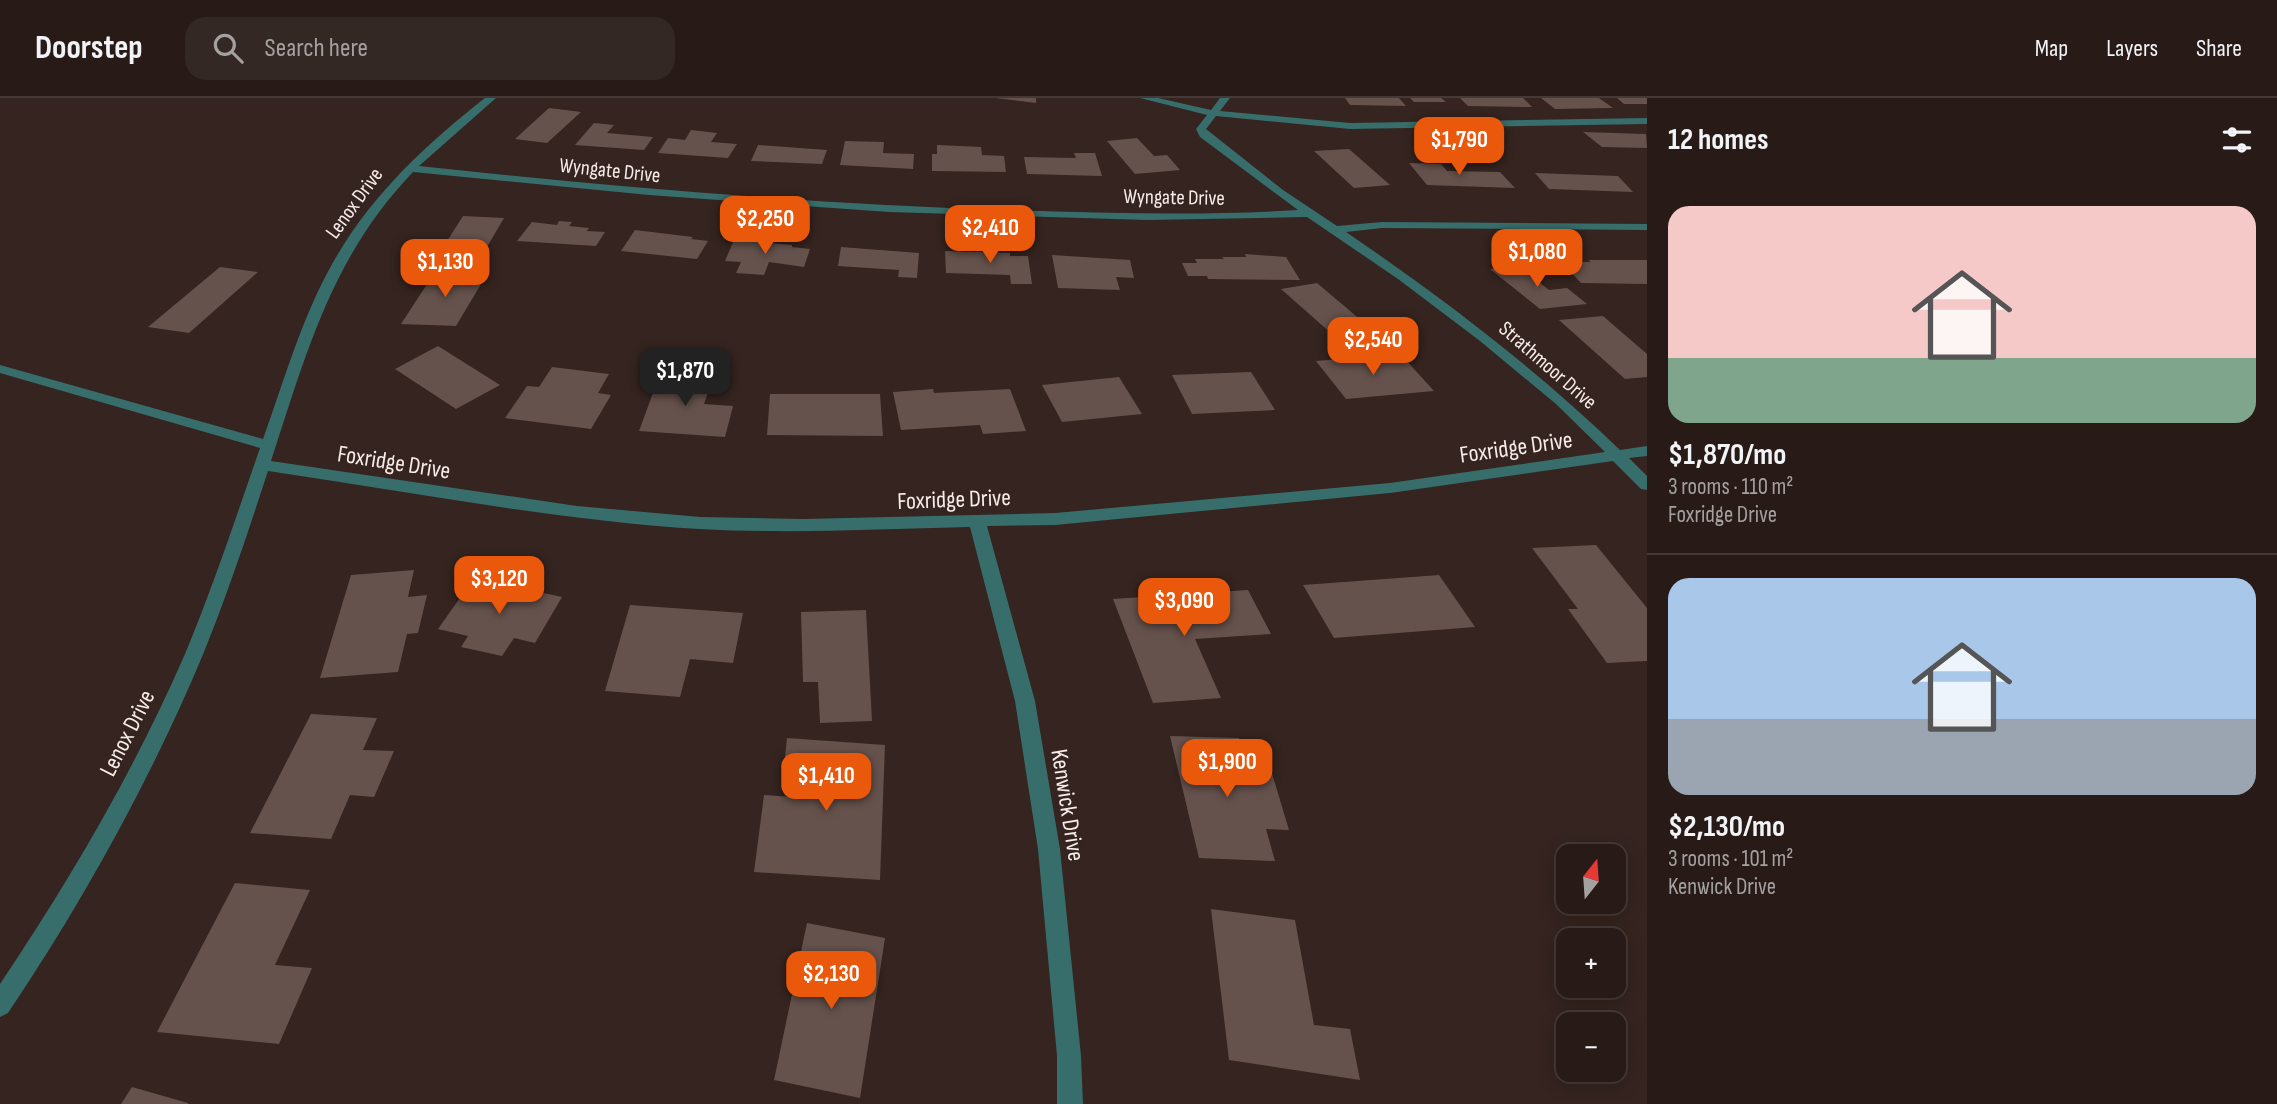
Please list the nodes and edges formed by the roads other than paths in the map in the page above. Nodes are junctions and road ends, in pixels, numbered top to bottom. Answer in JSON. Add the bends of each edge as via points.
{"nodes":[{"id":1,"x":491,"y":98,"type":"edge"},
{"id":2,"x":1145,"y":98,"type":"edge"},
{"id":3,"x":1225,"y":98,"type":"edge"},
{"id":4,"x":1212,"y":113,"type":"junction"},
{"id":5,"x":1647,"y":121,"type":"edge"},
{"id":6,"x":410,"y":168,"type":"junction"},
{"id":7,"x":1310,"y":213,"type":"junction"},
{"id":8,"x":1647,"y":227,"type":"edge"},
{"id":9,"x":1334,"y":230,"type":"junction"},
{"id":10,"x":0,"y":369,"type":"edge"},
{"id":11,"x":1647,"y":451,"type":"edge"},
{"id":12,"x":1617,"y":454,"type":"junction"},
{"id":13,"x":265,"y":455,"type":"junction"},
{"id":14,"x":1647,"y":485,"type":"edge"},
{"id":15,"x":977,"y":521,"type":"junction"},
{"id":16,"x":0,"y":1005,"type":"edge"},
{"id":17,"x":1070,"y":1104,"type":"edge"}],
"edges":[{"from":1,"to":6,"type":"street","name":"Lenox Drive"},
{"from":2,"to":4,"type":"street"},
{"from":3,"to":4,"type":"street"},
{"from":4,"to":5,"type":"street","via":[[1350,126]]},
{"from":4,"to":7,"type":"street","name":"Strathmoor Drive","via":[[1201,129],[1204,135]]},
{"from":6,"to":7,"type":"street","name":"Wyngate Drive","via":[[642,193],[821,206],[1195,218]]},
{"from":6,"to":13,"type":"street","name":"Lenox Drive","via":[[349,245],[321,296]]},
{"from":7,"to":9,"type":"street","name":"Strathmoor Drive"},
{"from":8,"to":9,"type":"street","via":[[1382,225]]},
{"from":9,"to":12,"type":"street","name":"Strathmoor Drive","via":[[1485,338]]},
{"from":10,"to":13,"type":"street","name":"Foxridge Drive"},
{"from":11,"to":12,"type":"street","name":"Foxridge Drive"},
{"from":12,"to":14,"type":"street","name":"Strathmoor Drive"},
{"from":12,"to":15,"type":"street","name":"Foxridge Drive","via":[[1390,488],[1055,519]]},
{"from":13,"to":15,"type":"street","name":"Foxridge Drive","via":[[576,512],[700,523]]},
{"from":13,"to":16,"type":"street","name":"Lenox Drive","via":[[234,551],[181,684],[117,813]]},
{"from":15,"to":17,"type":"street","name":"Kenwick Drive","via":[[1024,701],[1049,849]]}]}
